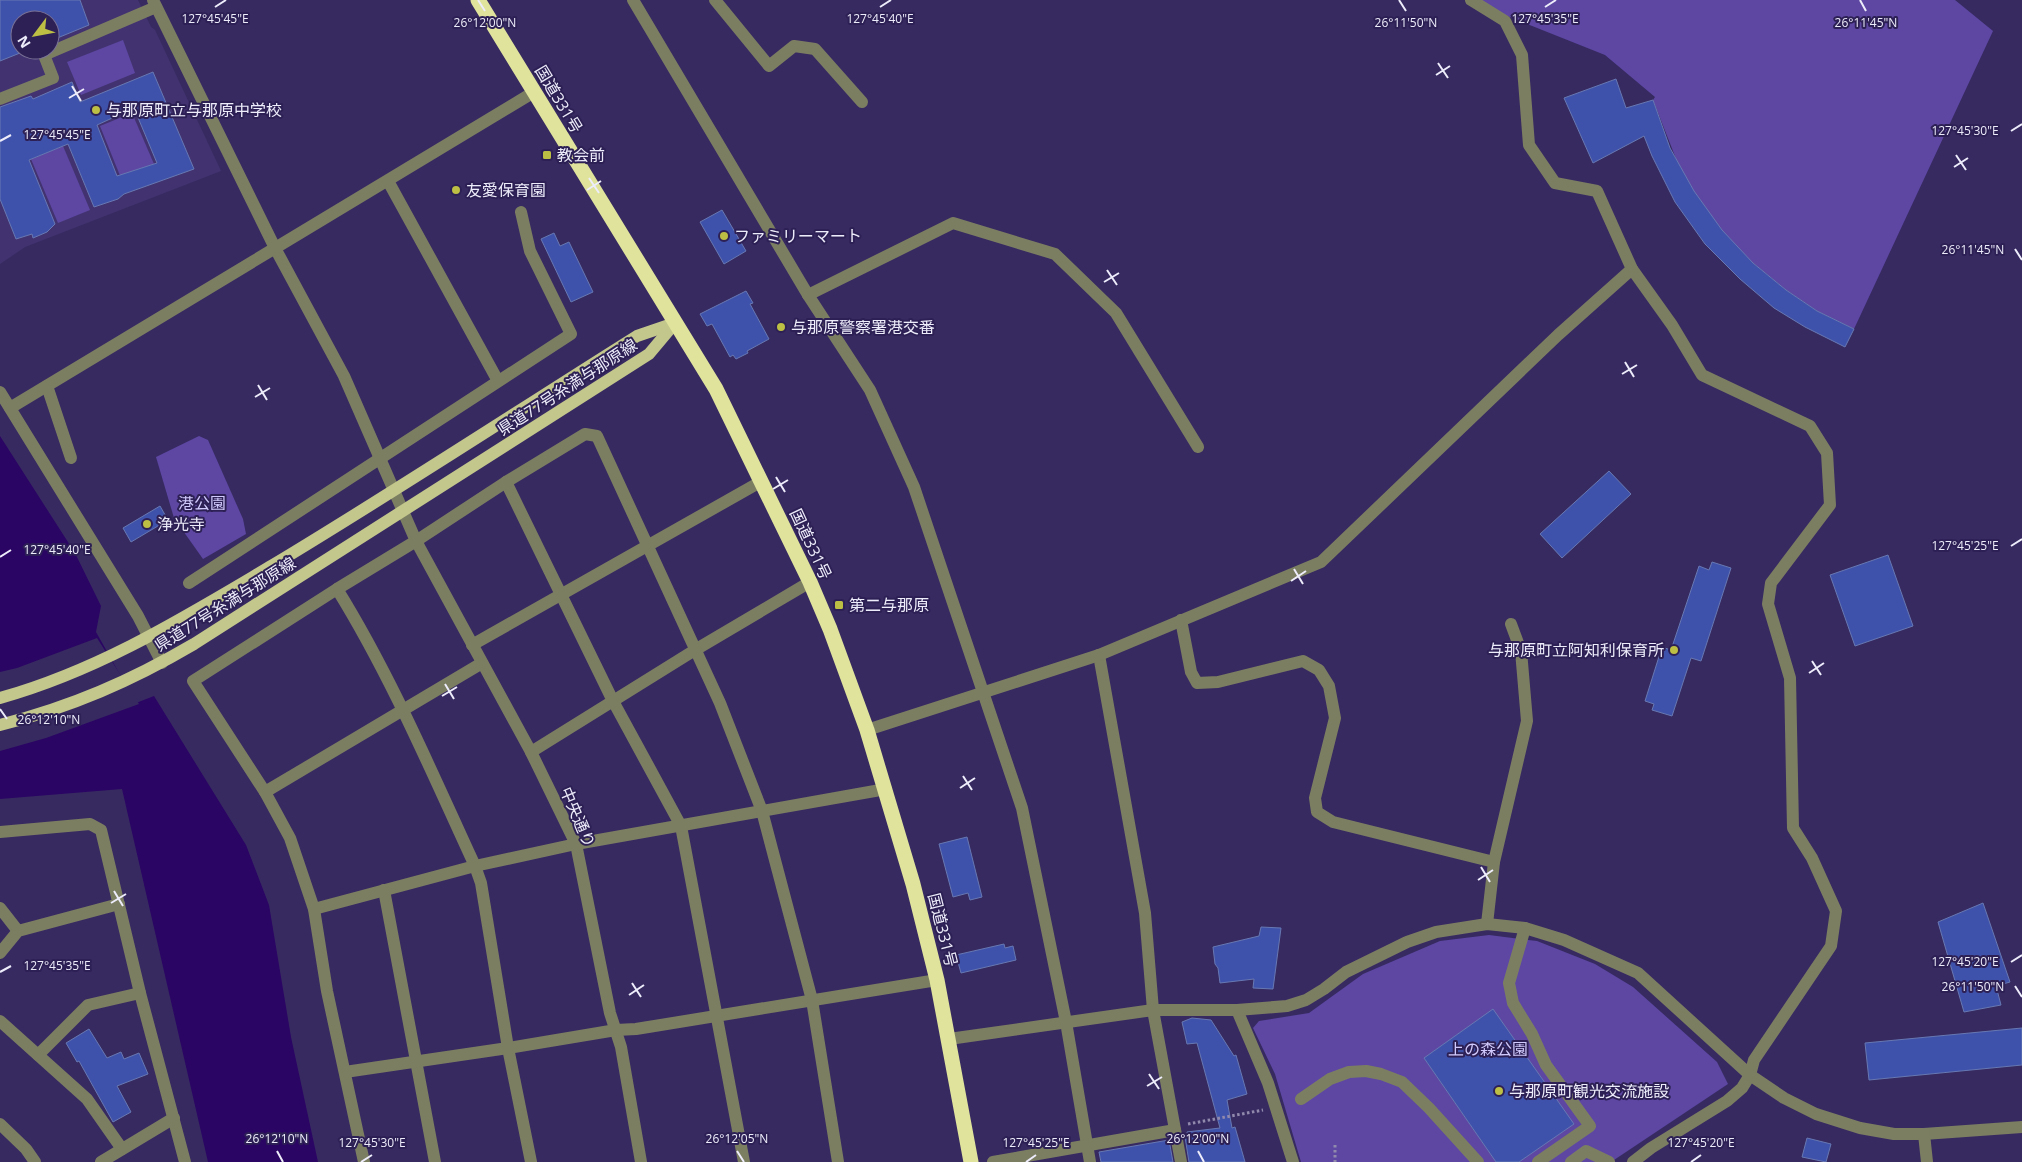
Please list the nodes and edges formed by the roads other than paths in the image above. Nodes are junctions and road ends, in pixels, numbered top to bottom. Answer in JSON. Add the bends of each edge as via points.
{"nodes":[{"id":1,"x":478,"y":0,"type":"edge"},
{"id":2,"x":633,"y":0,"type":"edge"},
{"id":3,"x":714,"y":0,"type":"edge"},
{"id":4,"x":1471,"y":0,"type":"edge"},
{"id":5,"x":155,"y":4,"type":"edge"},
{"id":6,"x":534,"y":92,"type":"junction"},
{"id":7,"x":0,"y":99,"type":"edge"},
{"id":8,"x":862,"y":102,"type":"dead end"},
{"id":9,"x":388,"y":181,"type":"junction"},
{"id":10,"x":521,"y":212,"type":"dead end"},
{"id":11,"x":275,"y":248,"type":"junction"},
{"id":12,"x":1632,"y":269,"type":"junction"},
{"id":13,"x":808,"y":295,"type":"junction"},
{"id":14,"x":676,"y":323,"type":"junction"},
{"id":15,"x":498,"y":381,"type":"junction"},
{"id":16,"x":47,"y":386,"type":"junction"},
{"id":17,"x":0,"y":392,"type":"edge"},
{"id":18,"x":10,"y":408,"type":"junction"},
{"id":19,"x":1198,"y":447,"type":"dead end"},
{"id":20,"x":72,"y":458,"type":"dead end"},
{"id":21,"x":381,"y":458,"type":"junction"},
{"id":22,"x":762,"y":481,"type":"junction"},
{"id":23,"x":506,"y":482,"type":"junction"},
{"id":24,"x":394,"y":491,"type":"junction"},
{"id":25,"x":402,"y":513,"type":"junction"},
{"id":26,"x":416,"y":541,"type":"junction"},
{"id":27,"x":647,"y":546,"type":"junction"},
{"id":28,"x":189,"y":582,"type":"dead end"},
{"id":29,"x":810,"y":582,"type":"junction"},
{"id":30,"x":337,"y":589,"type":"junction"},
{"id":31,"x":561,"y":594,"type":"junction"},
{"id":32,"x":1181,"y":620,"type":"junction"},
{"id":33,"x":1511,"y":624,"type":"dead end"},
{"id":34,"x":149,"y":638,"type":"junction"},
{"id":35,"x":472,"y":645,"type":"junction"},
{"id":36,"x":695,"y":650,"type":"junction"},
{"id":37,"x":1099,"y":655,"type":"junction"},
{"id":38,"x":162,"y":663,"type":"junction"},
{"id":39,"x":482,"y":663,"type":"junction"},
{"id":40,"x":982,"y":693,"type":"junction"},
{"id":41,"x":0,"y":698,"type":"edge"},
{"id":42,"x":613,"y":701,"type":"junction"},
{"id":43,"x":403,"y":711,"type":"junction"},
{"id":44,"x":0,"y":725,"type":"edge"},
{"id":45,"x":867,"y":730,"type":"junction"},
{"id":46,"x":531,"y":752,"type":"junction"},
{"id":47,"x":886,"y":788,"type":"junction"},
{"id":48,"x":264,"y":792,"type":"junction"},
{"id":49,"x":762,"y":811,"type":"junction"},
{"id":50,"x":681,"y":826,"type":"junction"},
{"id":51,"x":0,"y":832,"type":"edge"},
{"id":52,"x":576,"y":844,"type":"junction"},
{"id":53,"x":1494,"y":862,"type":"junction"},
{"id":54,"x":476,"y":866,"type":"junction"},
{"id":55,"x":384,"y":890,"type":"junction"},
{"id":56,"x":119,"y":904,"type":"junction"},
{"id":57,"x":0,"y":908,"type":"edge"},
{"id":58,"x":314,"y":909,"type":"junction"},
{"id":59,"x":1487,"y":924,"type":"junction"},
{"id":60,"x":1525,"y":928,"type":"junction"},
{"id":61,"x":18,"y":931,"type":"junction"},
{"id":62,"x":0,"y":953,"type":"edge"},
{"id":63,"x":937,"y":980,"type":"junction"},
{"id":64,"x":140,"y":993,"type":"junction"},
{"id":65,"x":812,"y":1000,"type":"junction"},
{"id":66,"x":1153,"y":1010,"type":"junction"},
{"id":67,"x":1237,"y":1010,"type":"junction"},
{"id":68,"x":716,"y":1015,"type":"junction"},
{"id":69,"x":0,"y":1021,"type":"edge"},
{"id":70,"x":1066,"y":1022,"type":"junction"},
{"id":71,"x":616,"y":1030,"type":"junction"},
{"id":72,"x":948,"y":1039,"type":"junction"},
{"id":73,"x":508,"y":1048,"type":"junction"},
{"id":74,"x":38,"y":1055,"type":"junction"},
{"id":75,"x":416,"y":1061,"type":"junction"},
{"id":76,"x":345,"y":1072,"type":"junction"},
{"id":77,"x":1750,"y":1075,"type":"junction"},
{"id":78,"x":1301,"y":1100,"type":"dead end"},
{"id":79,"x":174,"y":1118,"type":"junction"},
{"id":80,"x":0,"y":1124,"type":"edge"},
{"id":81,"x":1175,"y":1128,"type":"junction"},
{"id":82,"x":2022,"y":1128,"type":"edge"},
{"id":83,"x":1924,"y":1134,"type":"junction"},
{"id":84,"x":1086,"y":1145,"type":"junction"},
{"id":85,"x":122,"y":1149,"type":"junction"},
{"id":86,"x":35,"y":1162,"type":"edge"},
{"id":87,"x":101,"y":1162,"type":"edge"},
{"id":88,"x":185,"y":1162,"type":"edge"},
{"id":89,"x":364,"y":1162,"type":"edge"},
{"id":90,"x":435,"y":1162,"type":"edge"},
{"id":91,"x":531,"y":1162,"type":"edge"},
{"id":92,"x":641,"y":1162,"type":"edge"},
{"id":93,"x":744,"y":1162,"type":"edge"},
{"id":94,"x":838,"y":1162,"type":"edge"},
{"id":95,"x":971,"y":1162,"type":"edge"},
{"id":96,"x":993,"y":1162,"type":"edge"},
{"id":97,"x":1090,"y":1162,"type":"edge"},
{"id":98,"x":1181,"y":1162,"type":"edge"},
{"id":99,"x":1293,"y":1162,"type":"edge"},
{"id":100,"x":1478,"y":1162,"type":"edge"},
{"id":101,"x":1538,"y":1162,"type":"edge"},
{"id":102,"x":1571,"y":1162,"type":"edge"},
{"id":103,"x":1609,"y":1162,"type":"edge"},
{"id":104,"x":1633,"y":1162,"type":"edge"},
{"id":105,"x":1927,"y":1162,"type":"edge"}],
"edges":[{"from":1,"to":6,"type":"highway","name":"国道331号"},
{"from":2,"to":13,"type":"street"},
{"from":3,"to":8,"type":"street","via":[[768,66],[794,46],[815,49]]},
{"from":4,"to":12,"type":"street","via":[[1505,21],[1522,55],[1530,145],[1555,183],[1597,191]]},
{"from":5,"to":7,"type":"street","via":[[44,55],[53,78]]},
{"from":5,"to":11,"type":"street","name":"中央通り"},
{"from":6,"to":9,"type":"street"},
{"from":6,"to":14,"type":"highway","name":"国道331号"},
{"from":9,"to":11,"type":"street"},
{"from":9,"to":15,"type":"street"},
{"from":10,"to":15,"type":"street","via":[[530,251],[571,334]]},
{"from":11,"to":16,"type":"street"},
{"from":11,"to":21,"type":"street","name":"中央通り","via":[[344,376]]},
{"from":12,"to":32,"type":"street","via":[[1558,335],[1321,562]]},
{"from":12,"to":77,"type":"street","via":[[1672,325],[1702,375],[1810,426],[1827,453],[1830,505],[1771,583],[1768,604],[1790,678],[1794,828],[1812,858],[1836,911],[1831,946],[1754,1060]]},
{"from":13,"to":19,"type":"street","via":[[953,223],[1055,254],[1116,313]]},
{"from":13,"to":40,"type":"street","via":[[870,390],[914,487]]},
{"from":14,"to":22,"type":"highway","name":"国道331号","via":[[716,389]]},
{"from":14,"to":24,"type":"main road","name":"県道77号糸満与那原線","via":[[637,336]]},
{"from":14,"to":25,"type":"main road","name":"県道77号糸満与那原線","via":[[649,354]]},
{"from":15,"to":21,"type":"street"},
{"from":16,"to":18,"type":"street"},
{"from":16,"to":20,"type":"street"},
{"from":17,"to":18,"type":"street"},
{"from":18,"to":34,"type":"street"},
{"from":21,"to":24,"type":"street","name":"中央通り"},
{"from":21,"to":28,"type":"street"},
{"from":22,"to":27,"type":"street"},
{"from":22,"to":29,"type":"highway","name":"国道331号"},
{"from":23,"to":26,"type":"street"},
{"from":23,"to":27,"type":"street","via":[[585,434],[597,436]]},
{"from":23,"to":31,"type":"street"},
{"from":24,"to":25,"type":"street","name":"中央通り"},
{"from":24,"to":34,"type":"main road","name":"県道77号糸満与那原線"},
{"from":25,"to":26,"type":"street","name":"中央通り"},
{"from":25,"to":38,"type":"main road","name":"県道77号糸満与那原線"},
{"from":26,"to":30,"type":"street"},
{"from":26,"to":35,"type":"street","name":"中央通り"},
{"from":27,"to":31,"type":"street"},
{"from":27,"to":36,"type":"street"},
{"from":29,"to":36,"type":"street"},
{"from":29,"to":45,"type":"highway","name":"国道331号"},
{"from":30,"to":43,"type":"street"},
{"from":30,"to":48,"type":"street","via":[[193,681]]},
{"from":31,"to":35,"type":"street"},
{"from":31,"to":42,"type":"street"},
{"from":32,"to":37,"type":"street"},
{"from":32,"to":53,"type":"street","via":[[1191,672],[1198,683],[1218,682],[1304,661],[1319,670],[1330,686],[1335,718],[1314,798],[1318,812],[1333,822]]},
{"from":33,"to":53,"type":"street","via":[[1521,651],[1527,721]]},
{"from":34,"to":38,"type":"street"},
{"from":34,"to":41,"type":"main road","name":"県道77号糸満与那原線","via":[[58,679]]},
{"from":35,"to":39,"type":"street","name":"中央通り"},
{"from":36,"to":42,"type":"street"},
{"from":36,"to":49,"type":"street","via":[[720,703]]},
{"from":37,"to":40,"type":"street"},
{"from":37,"to":66,"type":"street","via":[[1145,912]]},
{"from":38,"to":44,"type":"main road","name":"県道77号糸満与那原線","via":[[51,711]]},
{"from":39,"to":43,"type":"street"},
{"from":39,"to":46,"type":"street","name":"中央通り"},
{"from":40,"to":45,"type":"street"},
{"from":40,"to":70,"type":"street","via":[[1022,808]]},
{"from":42,"to":46,"type":"street"},
{"from":42,"to":50,"type":"street"},
{"from":43,"to":48,"type":"street"},
{"from":43,"to":54,"type":"street"},
{"from":45,"to":47,"type":"highway","name":"国道331号"},
{"from":46,"to":52,"type":"street","name":"中央通り"},
{"from":47,"to":49,"type":"street"},
{"from":47,"to":63,"type":"highway","name":"国道331号"},
{"from":48,"to":58,"type":"street","via":[[290,838]]},
{"from":49,"to":50,"type":"street"},
{"from":49,"to":65,"type":"street"},
{"from":50,"to":52,"type":"street"},
{"from":50,"to":68,"type":"street"},
{"from":51,"to":56,"type":"street","via":[[90,824],[101,830]]},
{"from":52,"to":54,"type":"street"},
{"from":52,"to":71,"type":"street","name":"中央通り"},
{"from":53,"to":59,"type":"street"},
{"from":54,"to":55,"type":"street"},
{"from":54,"to":73,"type":"street"},
{"from":55,"to":58,"type":"street"},
{"from":55,"to":75,"type":"street"},
{"from":56,"to":61,"type":"street"},
{"from":56,"to":64,"type":"street"},
{"from":57,"to":61,"type":"street"},
{"from":58,"to":76,"type":"street","via":[[327,991]]},
{"from":59,"to":60,"type":"street"},
{"from":59,"to":67,"type":"street","via":[[1436,932],[1407,942],[1346,972],[1306,1000],[1287,1006]]},
{"from":60,"to":77,"type":"street","via":[[1564,940],[1638,973]]},
{"from":60,"to":101,"type":"street","via":[[1509,983],[1513,1003],[1546,1065],[1590,1126]]},
{"from":61,"to":62,"type":"street"},
{"from":63,"to":65,"type":"street"},
{"from":63,"to":72,"type":"highway","name":"国道331号"},
{"from":64,"to":74,"type":"street","via":[[88,1005]]},
{"from":64,"to":79,"type":"street"},
{"from":65,"to":68,"type":"street"},
{"from":65,"to":94,"type":"street"},
{"from":66,"to":67,"type":"street"},
{"from":66,"to":70,"type":"street"},
{"from":66,"to":81,"type":"street"},
{"from":67,"to":99,"type":"street","via":[[1268,1083]]},
{"from":68,"to":71,"type":"street"},
{"from":68,"to":93,"type":"street"},
{"from":69,"to":74,"type":"street"},
{"from":70,"to":72,"type":"street"},
{"from":70,"to":84,"type":"street"},
{"from":71,"to":73,"type":"street"},
{"from":71,"to":92,"type":"street","name":"中央通り"},
{"from":72,"to":95,"type":"highway","name":"国道331号"},
{"from":73,"to":75,"type":"street"},
{"from":73,"to":91,"type":"street"},
{"from":74,"to":85,"type":"street","via":[[87,1099]]},
{"from":75,"to":76,"type":"street"},
{"from":75,"to":90,"type":"street"},
{"from":76,"to":89,"type":"street"},
{"from":77,"to":83,"type":"street","via":[[1784,1098],[1816,1114],[1868,1130]]},
{"from":77,"to":104,"type":"street","via":[[1742,1088],[1728,1100]]},
{"from":78,"to":100,"type":"street","via":[[1330,1079],[1349,1072],[1366,1070],[1381,1074],[1402,1082]]},
{"from":79,"to":85,"type":"street"},
{"from":79,"to":88,"type":"street"},
{"from":80,"to":86,"type":"street"},
{"from":81,"to":84,"type":"street"},
{"from":81,"to":98,"type":"street"},
{"from":82,"to":83,"type":"street"},
{"from":83,"to":105,"type":"street"},
{"from":84,"to":96,"type":"street"},
{"from":84,"to":97,"type":"street"},
{"from":85,"to":87,"type":"street"},
{"from":102,"to":103,"type":"street","via":[[1586,1151]]}]}
